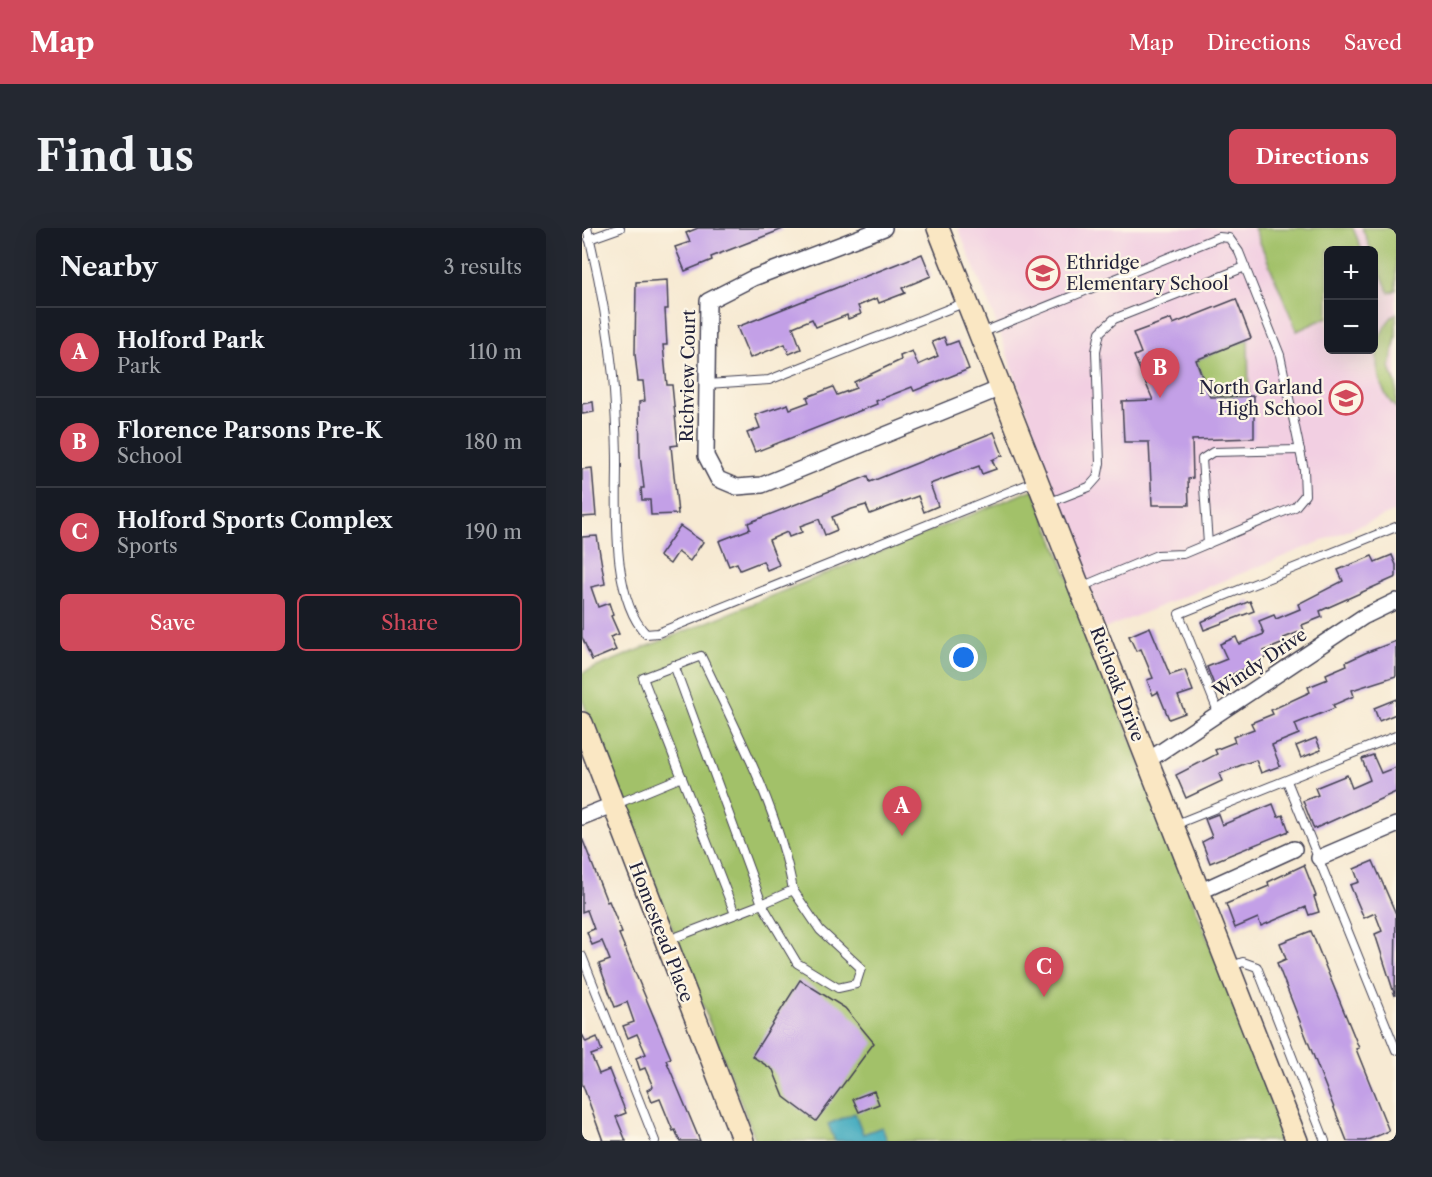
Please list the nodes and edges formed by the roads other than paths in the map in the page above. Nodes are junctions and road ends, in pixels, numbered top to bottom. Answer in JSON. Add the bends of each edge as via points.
{"nodes":[{"id":1,"x":586,"y":228,"type":"edge"},
{"id":2,"x":620,"y":228,"type":"edge"},
{"id":3,"x":884,"y":228,"type":"edge"},
{"id":4,"x":938,"y":228,"type":"edge"},
{"id":5,"x":590,"y":239,"type":"junction"},
{"id":6,"x":1245,"y":267,"type":"junction"},
{"id":7,"x":967,"y":302,"type":"junction"},
{"id":8,"x":980,"y":333,"type":"junction"},
{"id":9,"x":707,"y":384,"type":"junction"},
{"id":10,"x":1001,"y":388,"type":"junction"},
{"id":11,"x":1300,"y":450,"type":"junction"},
{"id":12,"x":1037,"y":481,"type":"junction"},
{"id":13,"x":1046,"y":504,"type":"junction"},
{"id":14,"x":1396,"y":527,"type":"edge"},
{"id":15,"x":1208,"y":544,"type":"junction"},
{"id":16,"x":1079,"y":588,"type":"junction"},
{"id":17,"x":1396,"y":601,"type":"edge"},
{"id":18,"x":674,"y":665,"type":"junction"},
{"id":19,"x":1219,"y":714,"type":"junction"},
{"id":20,"x":582,"y":723,"type":"edge"},
{"id":21,"x":1396,"y":736,"type":"edge"},
{"id":22,"x":1147,"y":761,"type":"junction"},
{"id":23,"x":682,"y":777,"type":"junction"},
{"id":24,"x":1287,"y":781,"type":"junction"},
{"id":25,"x":612,"y":806,"type":"junction"},
{"id":26,"x":582,"y":817,"type":"edge"},
{"id":27,"x":1173,"y":826,"type":"junction"},
{"id":28,"x":1396,"y":826,"type":"edge"},
{"id":29,"x":1294,"y":849,"type":"dead end"},
{"id":30,"x":1319,"y":858,"type":"junction"},
{"id":31,"x":793,"y":890,"type":"junction"},
{"id":32,"x":1199,"y":892,"type":"junction"},
{"id":33,"x":762,"y":904,"type":"junction"},
{"id":34,"x":735,"y":914,"type":"junction"},
{"id":35,"x":665,"y":942,"type":"junction"},
{"id":36,"x":582,"y":956,"type":"edge"},
{"id":37,"x":1228,"y":968,"type":"junction"},
{"id":38,"x":1396,"y":1050,"type":"edge"},
{"id":39,"x":655,"y":1141,"type":"edge"},
{"id":40,"x":743,"y":1141,"type":"edge"},
{"id":41,"x":1297,"y":1141,"type":"edge"},
{"id":42,"x":1325,"y":1141,"type":"edge"}],
"edges":[{"from":1,"to":5,"type":"lane"},
{"from":2,"to":5,"type":"lane"},
{"from":3,"to":9,"type":"street","name":"Richview Court","via":[[753,278],[708,300]]},
{"from":4,"to":7,"type":"street","name":"Richoak Drive"},
{"from":5,"to":12,"type":"lane","via":[[613,378],[620,562],[634,618],[646,634],[658,633]]},
{"from":6,"to":8,"type":"lane","via":[[1229,238],[1219,237]]},
{"from":6,"to":11,"type":"lane","via":[[1280,355]]},
{"from":6,"to":13,"type":"lane","via":[[1114,319],[1100,332],[1096,351],[1100,463],[1097,478],[1089,487]]},
{"from":7,"to":8,"type":"street","name":"Richoak Drive"},
{"from":7,"to":9,"type":"lane","via":[[770,380]]},
{"from":8,"to":10,"type":"street","name":"Richoak Drive"},
{"from":9,"to":10,"type":"street","name":"Richview Court","via":[[706,456],[718,479],[737,487],[779,480]]},
{"from":10,"to":12,"type":"street","name":"Richoak Drive"},
{"from":11,"to":15,"type":"lane","via":[[1305,495],[1295,507]]},
{"from":11,"to":15,"type":"lane","via":[[1213,452],[1202,459]]},
{"from":12,"to":13,"type":"street","name":"Richoak Drive"},
{"from":13,"to":16,"type":"street","name":"Richoak Drive"},
{"from":14,"to":19,"type":"lane","via":[[1179,614]]},
{"from":15,"to":16,"type":"lane","via":[[1183,554],[1157,555]]},
{"from":16,"to":22,"type":"street","name":"Richoak Drive"},
{"from":17,"to":19,"type":"street","name":"Windy Drive","via":[[1363,617]]},
{"from":18,"to":23,"type":"lane","via":[[643,678]]},
{"from":18,"to":31,"type":"lane","via":[[701,656],[786,853]]},
{"from":18,"to":33,"type":"lane"},
{"from":19,"to":22,"type":"street","name":"Windy Drive"},
{"from":20,"to":25,"type":"street","name":"Homestead Place"},
{"from":21,"to":24,"type":"lane"},
{"from":22,"to":27,"type":"street","name":"Richoak Drive"},
{"from":23,"to":25,"type":"lane"},
{"from":23,"to":34,"type":"lane"},
{"from":24,"to":27,"type":"lane"},
{"from":24,"to":30,"type":"lane"},
{"from":25,"to":26,"type":"street"},
{"from":25,"to":35,"type":"street","name":"Homestead Place"},
{"from":27,"to":32,"type":"street","name":"Richoak Drive"},
{"from":28,"to":30,"type":"street"},
{"from":29,"to":32,"type":"street"},
{"from":30,"to":38,"type":"lane"},
{"from":31,"to":33,"type":"lane"},
{"from":31,"to":33,"type":"lane","via":[[820,930],[861,968],[855,984],[838,988],[797,963]]},
{"from":32,"to":37,"type":"street","name":"Richoak Drive"},
{"from":33,"to":34,"type":"lane"},
{"from":34,"to":35,"type":"lane"},
{"from":35,"to":40,"type":"street","name":"Homestead Place"},
{"from":36,"to":39,"type":"lane"},
{"from":37,"to":41,"type":"street","name":"Richoak Drive"},
{"from":37,"to":42,"type":"lane","via":[[1243,962],[1257,967]]}]}
